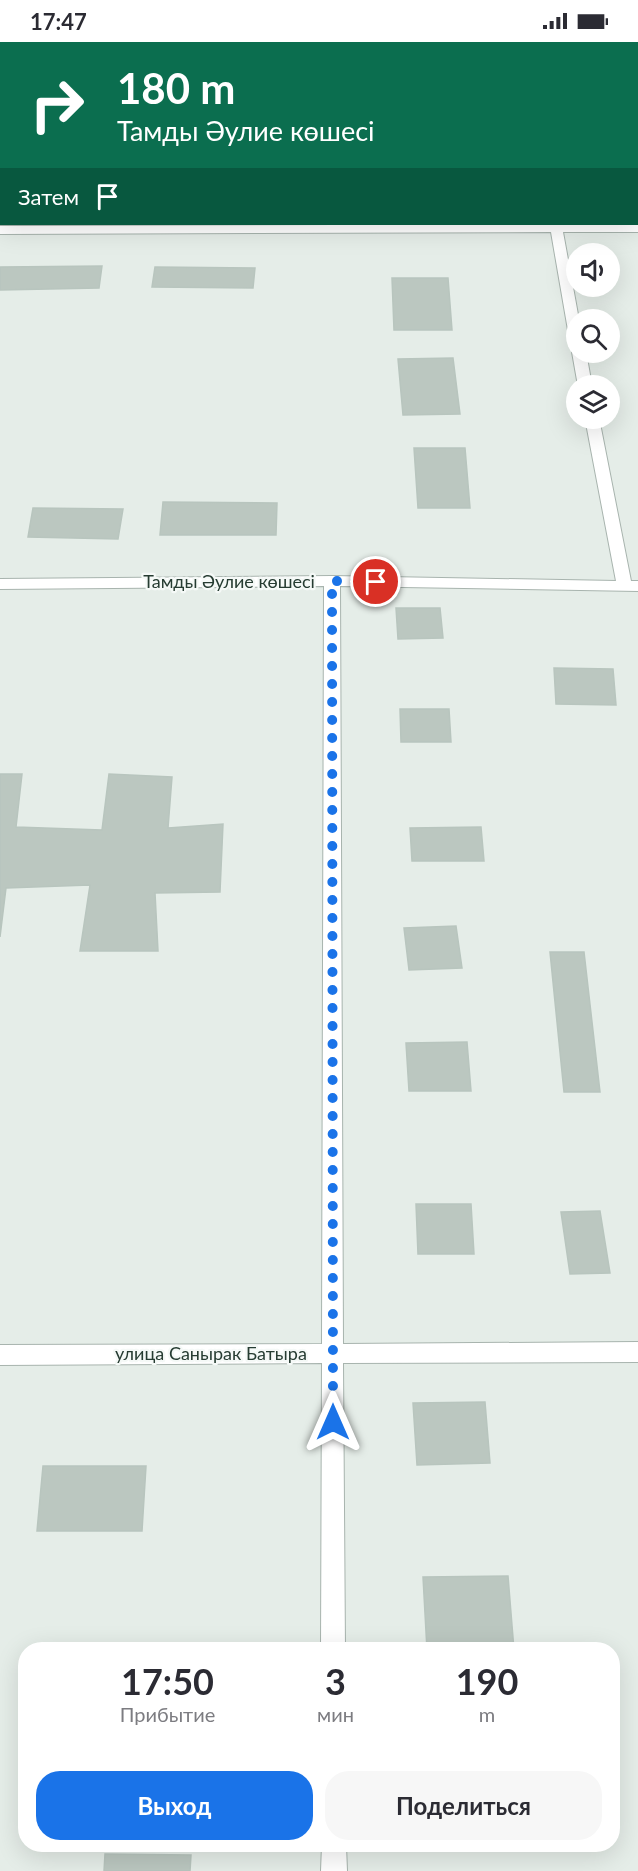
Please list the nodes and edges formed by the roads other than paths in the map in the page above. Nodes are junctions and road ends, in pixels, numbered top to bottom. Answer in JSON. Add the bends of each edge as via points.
{"nodes":[{"id":1,"x":124,"y":227,"type":"edge"},
{"id":2,"x":555,"y":228,"type":"junction"},
{"id":3,"x":638,"y":228,"type":"edge"},
{"id":4,"x":0,"y":230,"type":"edge"},
{"id":5,"x":571,"y":309,"type":"edge"},
{"id":6,"x":595,"y":429,"type":"edge"},
{"id":7,"x":332,"y":581,"type":"junction"},
{"id":8,"x":0,"y":584,"type":"edge"},
{"id":9,"x":631,"y":585,"type":"edge"},
{"id":10,"x":638,"y":1352,"type":"edge"},
{"id":11,"x":333,"y":1354,"type":"junction"},
{"id":12,"x":0,"y":1355,"type":"edge"},
{"id":13,"x":333,"y":1642,"type":"edge"},
{"id":14,"x":334,"y":1852,"type":"edge"},
{"id":15,"x":334,"y":1871,"type":"edge"}],
"edges":[{"from":1,"to":2,"type":"street"},
{"from":1,"to":4,"type":"street"},
{"from":2,"to":3,"type":"street"},
{"from":2,"to":5,"type":"street"},
{"from":6,"to":9,"type":"street"},
{"from":7,"to":8,"type":"street","name":"Тамды Әулие көшесі"},
{"from":7,"to":9,"type":"street","name":"Тамды Әулие көшесі"},
{"from":7,"to":11,"type":"street"},
{"from":10,"to":11,"type":"street","name":"улица Санырак Батыра"},
{"from":11,"to":12,"type":"street","name":"улица Санырак Батыра"},
{"from":11,"to":13,"type":"street"},
{"from":14,"to":15,"type":"street"}]}
